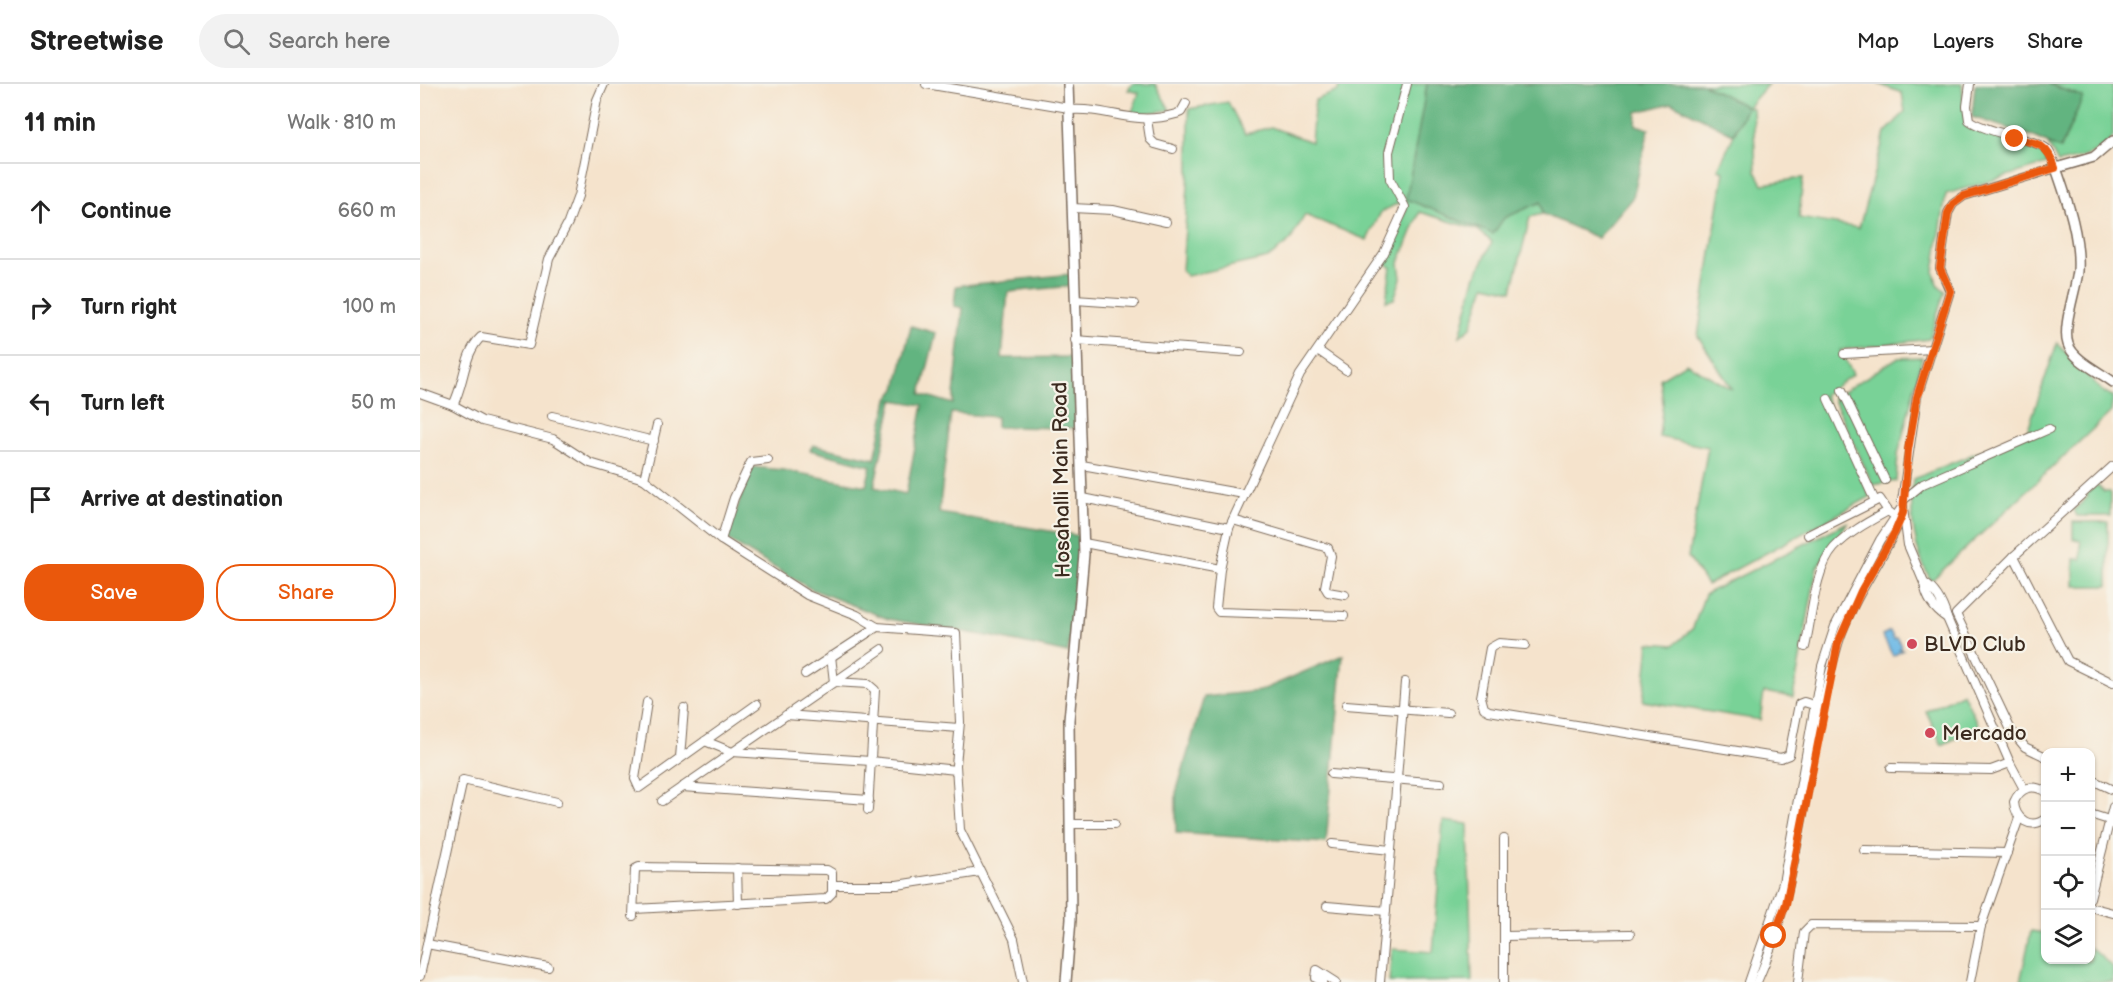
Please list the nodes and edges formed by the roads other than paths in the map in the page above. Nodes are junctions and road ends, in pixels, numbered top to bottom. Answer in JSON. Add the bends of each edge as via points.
{"nodes":[{"id":1,"x":604,"y":84,"type":"edge"},
{"id":2,"x":926,"y":84,"type":"edge"},
{"id":3,"x":1068,"y":84,"type":"edge"},
{"id":4,"x":1407,"y":84,"type":"edge"},
{"id":5,"x":1970,"y":84,"type":"edge"},
{"id":6,"x":1186,"y":103,"type":"dead end"},
{"id":7,"x":1069,"y":109,"type":"junction"},
{"id":8,"x":1147,"y":119,"type":"junction"},
{"id":9,"x":2113,"y":141,"type":"edge"},
{"id":10,"x":1173,"y":149,"type":"dead end"},
{"id":11,"x":2055,"y":168,"type":"junction"},
{"id":12,"x":1072,"y":208,"type":"junction"},
{"id":13,"x":1166,"y":222,"type":"dead end"},
{"id":14,"x":1075,"y":300,"type":"junction"},
{"id":15,"x":1134,"y":304,"type":"dead end"},
{"id":16,"x":1075,"y":340,"type":"junction"},
{"id":17,"x":1932,"y":349,"type":"junction"},
{"id":18,"x":1319,"y":351,"type":"junction"},
{"id":19,"x":1241,"y":352,"type":"dead end"},
{"id":20,"x":1844,"y":354,"type":"dead end"},
{"id":21,"x":1346,"y":370,"type":"dead end"},
{"id":22,"x":2113,"y":382,"type":"edge"},
{"id":23,"x":1842,"y":390,"type":"dead end"},
{"id":24,"x":420,"y":393,"type":"edge"},
{"id":25,"x":1828,"y":399,"type":"dead end"},
{"id":26,"x":453,"y":405,"type":"junction"},
{"id":27,"x":552,"y":416,"type":"dead end"},
{"id":28,"x":657,"y":424,"type":"dead end"},
{"id":29,"x":2049,"y":429,"type":"dead end"},
{"id":30,"x":654,"y":441,"type":"junction"},
{"id":31,"x":768,"y":460,"type":"dead end"},
{"id":32,"x":1082,"y":465,"type":"junction"},
{"id":33,"x":2113,"y":466,"type":"edge"},
{"id":34,"x":644,"y":479,"type":"junction"},
{"id":35,"x":1885,"y":480,"type":"dead end"},
{"id":36,"x":1244,"y":494,"type":"junction"},
{"id":37,"x":1083,"y":498,"type":"junction"},
{"id":38,"x":1875,"y":501,"type":"junction"},
{"id":39,"x":1901,"y":510,"type":"junction"},
{"id":40,"x":1888,"y":511,"type":"junction"},
{"id":41,"x":1233,"y":520,"type":"junction"},
{"id":42,"x":1230,"y":528,"type":"junction"},
{"id":43,"x":1808,"y":535,"type":"dead end"},
{"id":44,"x":721,"y":540,"type":"junction"},
{"id":45,"x":1084,"y":543,"type":"junction"},
{"id":46,"x":2014,"y":556,"type":"junction"},
{"id":47,"x":1220,"y":569,"type":"junction"},
{"id":48,"x":1345,"y":595,"type":"dead end"},
{"id":49,"x":1344,"y":616,"type":"dead end"},
{"id":50,"x":877,"y":627,"type":"junction"},
{"id":51,"x":1525,"y":645,"type":"dead end"},
{"id":52,"x":1805,"y":647,"type":"dead end"},
{"id":53,"x":882,"y":649,"type":"dead end"},
{"id":54,"x":831,"y":656,"type":"junction"},
{"id":55,"x":805,"y":674,"type":"dead end"},
{"id":56,"x":834,"y":682,"type":"junction"},
{"id":57,"x":1405,"y":682,"type":"dead end"},
{"id":58,"x":2113,"y":683,"type":"edge"},
{"id":59,"x":647,"y":702,"type":"dead end"},
{"id":60,"x":757,"y":704,"type":"dead end"},
{"id":61,"x":1346,"y":705,"type":"dead end"},
{"id":62,"x":1820,"y":707,"type":"junction"},
{"id":63,"x":684,"y":708,"type":"dead end"},
{"id":64,"x":1403,"y":710,"type":"junction"},
{"id":65,"x":1448,"y":713,"type":"dead end"},
{"id":66,"x":786,"y":715,"type":"junction"},
{"id":67,"x":873,"y":722,"type":"junction"},
{"id":68,"x":959,"y":728,"type":"junction"},
{"id":69,"x":705,"y":741,"type":"junction"},
{"id":70,"x":732,"y":752,"type":"junction"},
{"id":71,"x":2041,"y":755,"type":"edge"},
{"id":72,"x":680,"y":758,"type":"junction"},
{"id":73,"x":871,"y":761,"type":"junction"},
{"id":74,"x":2010,"y":763,"type":"junction"},
{"id":75,"x":1891,"y":768,"type":"dead end"},
{"id":76,"x":956,"y":770,"type":"junction"},
{"id":77,"x":1331,"y":774,"type":"dead end"},
{"id":78,"x":1397,"y":779,"type":"junction"},
{"id":79,"x":2095,"y":781,"type":"edge"},
{"id":80,"x":1441,"y":783,"type":"dead end"},
{"id":81,"x":682,"y":787,"type":"junction"},
{"id":82,"x":2024,"y":789,"type":"junction"},
{"id":83,"x":2041,"y":790,"type":"edge"},
{"id":84,"x":2113,"y":790,"type":"edge"},
{"id":85,"x":868,"y":800,"type":"junction"},
{"id":86,"x":662,"y":801,"type":"dead end"},
{"id":87,"x":557,"y":802,"type":"dead end"},
{"id":88,"x":2113,"y":807,"type":"edge"},
{"id":89,"x":868,"y":810,"type":"dead end"},
{"id":90,"x":2095,"y":815,"type":"edge"},
{"id":91,"x":2019,"y":818,"type":"junction"},
{"id":92,"x":2041,"y":820,"type":"edge"},
{"id":93,"x":2111,"y":821,"type":"edge"},
{"id":94,"x":1070,"y":824,"type":"junction"},
{"id":95,"x":1114,"y":824,"type":"dead end"},
{"id":96,"x":1504,"y":839,"type":"dead end"},
{"id":97,"x":1332,"y":844,"type":"dead end"},
{"id":98,"x":1391,"y":849,"type":"junction"},
{"id":99,"x":1864,"y":850,"type":"dead end"},
{"id":100,"x":2007,"y":854,"type":"junction"},
{"id":101,"x":737,"y":868,"type":"junction"},
{"id":102,"x":980,"y":872,"type":"junction"},
{"id":103,"x":2095,"y":883,"type":"edge"},
{"id":104,"x":832,"y":885,"type":"junction"},
{"id":105,"x":738,"y":904,"type":"junction"},
{"id":106,"x":1327,"y":906,"type":"dead end"},
{"id":107,"x":2095,"y":908,"type":"edge"},
{"id":108,"x":1386,"y":911,"type":"junction"},
{"id":109,"x":2113,"y":913,"type":"edge"},
{"id":110,"x":1981,"y":926,"type":"junction"},
{"id":111,"x":1630,"y":934,"type":"dead end"},
{"id":112,"x":1504,"y":936,"type":"junction"},
{"id":113,"x":427,"y":944,"type":"junction"},
{"id":114,"x":548,"y":967,"type":"dead end"},
{"id":115,"x":420,"y":976,"type":"edge"},
{"id":116,"x":1319,"y":977,"type":"edge"},
{"id":117,"x":1023,"y":982,"type":"edge"},
{"id":118,"x":1066,"y":982,"type":"edge"},
{"id":119,"x":1336,"y":982,"type":"edge"},
{"id":120,"x":1380,"y":982,"type":"edge"},
{"id":121,"x":1504,"y":982,"type":"edge"},
{"id":122,"x":1749,"y":982,"type":"edge"},
{"id":123,"x":1758,"y":982,"type":"edge"},
{"id":124,"x":1798,"y":982,"type":"edge"},
{"id":125,"x":1970,"y":982,"type":"edge"}],
"edges":[{"from":1,"to":26,"type":"street","via":[[597,100],[578,196],[549,260],[529,345],[481,337],[471,346]]},
{"from":2,"to":7,"type":"street"},
{"from":3,"to":7,"type":"street","name":"Hosahalli Main Road"},
{"from":4,"to":18,"type":"street","via":[[1389,152],[1390,179],[1405,207],[1384,253]]},
{"from":5,"to":11,"type":"street","via":[[1969,120],[2015,139],[2043,145]]},
{"from":6,"to":8,"type":"street","via":[[1181,112]]},
{"from":7,"to":8,"type":"street"},
{"from":7,"to":12,"type":"street","name":"Hosahalli Main Road"},
{"from":8,"to":10,"type":"street","via":[[1150,139]]},
{"from":9,"to":11,"type":"street","via":[[2094,157]]},
{"from":11,"to":17,"type":"street","via":[[1964,196],[1953,204],[1948,213],[1940,268],[1950,291]]},
{"from":11,"to":22,"type":"street","via":[[2070,205],[2078,268],[2068,345],[2079,358]]},
{"from":12,"to":13,"type":"street","via":[[1113,210]]},
{"from":12,"to":14,"type":"street","name":"Hosahalli Main Road"},
{"from":14,"to":15,"type":"street"},
{"from":14,"to":16,"type":"street","name":"Hosahalli Main Road"},
{"from":16,"to":19,"type":"street"},
{"from":16,"to":32,"type":"street","name":"Hosahalli Main Road"},
{"from":17,"to":20,"type":"street"},
{"from":17,"to":39,"type":"street","via":[[1917,397]]},
{"from":18,"to":21,"type":"street"},
{"from":18,"to":36,"type":"street","via":[[1300,375]]},
{"from":23,"to":35,"type":"street"},
{"from":24,"to":26,"type":"street"},
{"from":25,"to":38,"type":"street"},
{"from":26,"to":34,"type":"street","via":[[482,421],[553,439],[590,463]]},
{"from":27,"to":30,"type":"street"},
{"from":28,"to":30,"type":"street"},
{"from":29,"to":39,"type":"street","via":[[1923,484]]},
{"from":30,"to":34,"type":"street"},
{"from":31,"to":44,"type":"street","via":[[751,462]]},
{"from":32,"to":36,"type":"street"},
{"from":32,"to":37,"type":"street","name":"Hosahalli Main Road"},
{"from":33,"to":46,"type":"street"},
{"from":34,"to":44,"type":"street"},
{"from":36,"to":41,"type":"street"},
{"from":37,"to":42,"type":"street"},
{"from":37,"to":45,"type":"street","name":"Hosahalli Main Road"},
{"from":38,"to":40,"type":"street","via":[[1880,499]]},
{"from":38,"to":43,"type":"street"},
{"from":39,"to":40,"type":"street"},
{"from":39,"to":62,"type":"street","via":[[1895,532],[1861,591],[1838,643]]},
{"from":39,"to":74,"type":"street","via":[[1908,545],[1925,591],[1935,610],[1947,618]]},
{"from":40,"to":52,"type":"street","via":[[1833,549],[1823,566]]},
{"from":41,"to":42,"type":"street"},
{"from":41,"to":48,"type":"street","via":[[1328,548],[1331,556],[1325,587],[1328,592]]},
{"from":42,"to":47,"type":"street"},
{"from":44,"to":50,"type":"street","via":[[807,595]]},
{"from":45,"to":47,"type":"street"},
{"from":45,"to":94,"type":"street","name":"Hosahalli Main Road","via":[[1069,720]]},
{"from":46,"to":58,"type":"street","via":[[2068,661]]},
{"from":46,"to":71,"type":"street","via":[[1956,614],[2011,730],[2025,747]]},
{"from":47,"to":49,"type":"street","via":[[1216,608],[1219,612]]},
{"from":50,"to":54,"type":"street"},
{"from":50,"to":68,"type":"street","via":[[956,633]]},
{"from":51,"to":62,"type":"street","via":[[1499,643],[1490,648],[1482,697],[1484,708],[1489,711],[1781,758],[1789,755],[1799,704]]},
{"from":53,"to":56,"type":"street"},
{"from":54,"to":55,"type":"street"},
{"from":54,"to":56,"type":"street"},
{"from":56,"to":66,"type":"street"},
{"from":56,"to":67,"type":"street","via":[[873,685]]},
{"from":57,"to":64,"type":"street"},
{"from":59,"to":72,"type":"street","via":[[636,786],[639,788]]},
{"from":60,"to":69,"type":"street"},
{"from":61,"to":64,"type":"street"},
{"from":62,"to":122,"type":"street","via":[[1783,883]]},
{"from":62,"to":123,"type":"street","via":[[1786,904]]},
{"from":63,"to":72,"type":"street"},
{"from":64,"to":65,"type":"street"},
{"from":64,"to":78,"type":"street"},
{"from":66,"to":67,"type":"street"},
{"from":66,"to":70,"type":"street"},
{"from":67,"to":68,"type":"street"},
{"from":67,"to":73,"type":"street"},
{"from":68,"to":76,"type":"street"},
{"from":69,"to":70,"type":"street"},
{"from":69,"to":72,"type":"street"},
{"from":70,"to":73,"type":"street"},
{"from":70,"to":81,"type":"street"},
{"from":73,"to":76,"type":"street"},
{"from":73,"to":85,"type":"street"},
{"from":74,"to":75,"type":"street","via":[[1991,770]]},
{"from":74,"to":82,"type":"street"},
{"from":76,"to":102,"type":"street","via":[[960,830]]},
{"from":77,"to":78,"type":"street"},
{"from":78,"to":80,"type":"street"},
{"from":78,"to":98,"type":"street"},
{"from":79,"to":84,"type":"street"},
{"from":81,"to":85,"type":"street"},
{"from":81,"to":86,"type":"street"},
{"from":82,"to":83,"type":"street"},
{"from":82,"to":91,"type":"street","via":[[2014,802]]},
{"from":85,"to":89,"type":"street"},
{"from":87,"to":113,"type":"street","via":[[464,780]]},
{"from":88,"to":93,"type":"street"},
{"from":90,"to":93,"type":"street"},
{"from":91,"to":92,"type":"street","via":[[2034,824]]},
{"from":91,"to":100,"type":"street"},
{"from":93,"to":103,"type":"street"},
{"from":94,"to":95,"type":"street"},
{"from":94,"to":118,"type":"street","name":"Hosahalli Main Road","via":[[1071,919]]},
{"from":96,"to":112,"type":"street"},
{"from":97,"to":98,"type":"street"},
{"from":98,"to":108,"type":"street"},
{"from":99,"to":100,"type":"street"},
{"from":100,"to":110,"type":"street"},
{"from":101,"to":104,"type":"street","via":[[827,870],[832,873]]},
{"from":101,"to":105,"type":"street"},
{"from":101,"to":105,"type":"street","via":[[635,869],[633,913]]},
{"from":102,"to":104,"type":"street","via":[[897,885]]},
{"from":102,"to":117,"type":"street","via":[[1014,939]]},
{"from":104,"to":105,"type":"street","via":[[832,893],[826,899]]},
{"from":106,"to":108,"type":"street"},
{"from":107,"to":109,"type":"street"},
{"from":108,"to":120,"type":"street"},
{"from":110,"to":124,"type":"street","via":[[1811,925],[1804,932]]},
{"from":110,"to":125,"type":"street"},
{"from":111,"to":112,"type":"street"},
{"from":112,"to":121,"type":"street"},
{"from":113,"to":114,"type":"street"},
{"from":113,"to":115,"type":"street"},
{"from":116,"to":119,"type":"street"}]}
